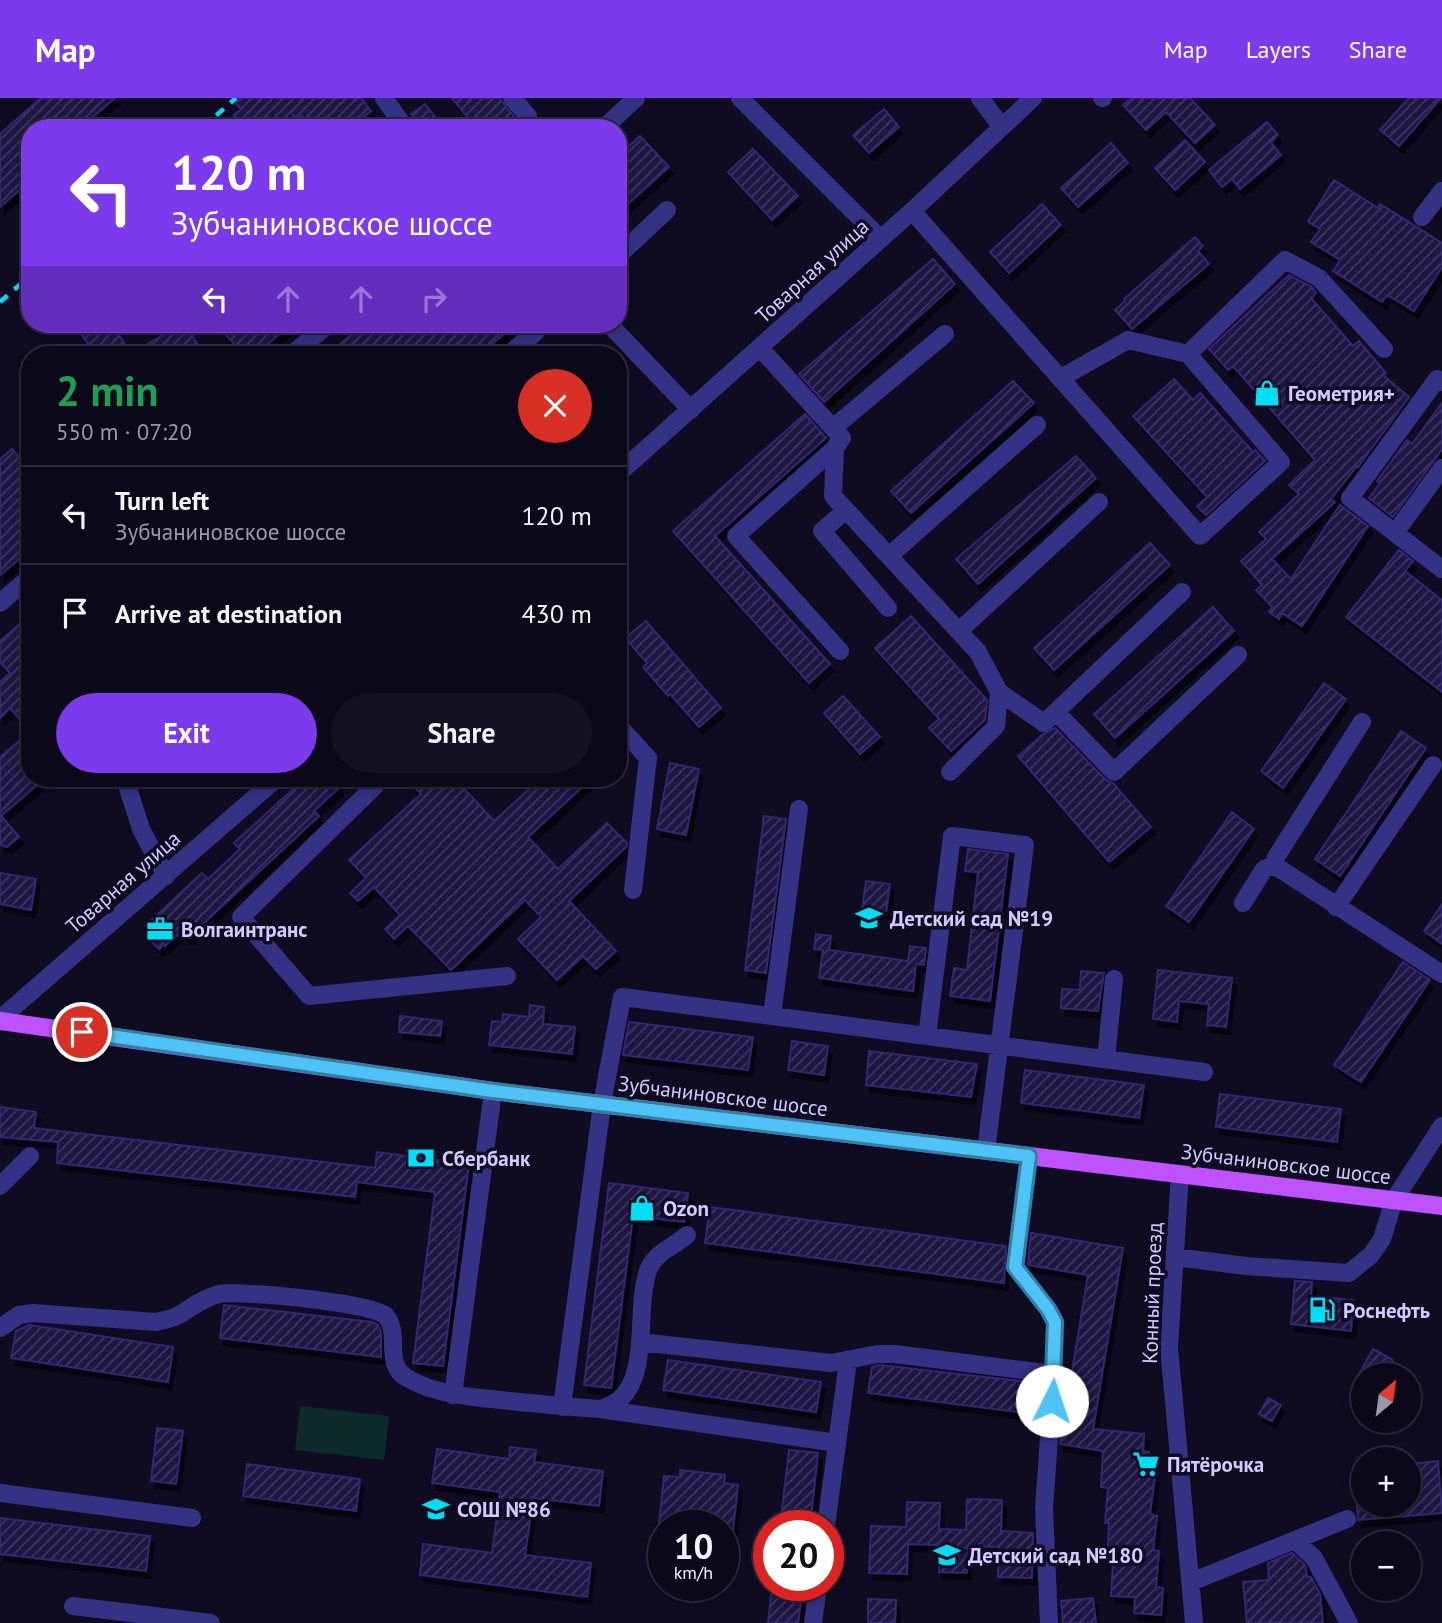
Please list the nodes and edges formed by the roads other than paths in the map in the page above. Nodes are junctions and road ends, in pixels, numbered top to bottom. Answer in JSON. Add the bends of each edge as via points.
{"nodes":[{"id":1,"x":384,"y":98,"type":"edge"},
{"id":2,"x":512,"y":98,"type":"edge"},
{"id":3,"x":636,"y":98,"type":"edge"},
{"id":4,"x":740,"y":98,"type":"edge"},
{"id":5,"x":980,"y":98,"type":"edge"},
{"id":6,"x":1033,"y":98,"type":"edge"},
{"id":7,"x":528,"y":116,"type":"dead end"},
{"id":8,"x":399,"y":119,"type":"edge"},
{"id":9,"x":614,"y":119,"type":"edge"},
{"id":10,"x":1001,"y":127,"type":"junction"},
{"id":11,"x":1442,"y":191,"type":"edge"},
{"id":12,"x":667,"y":210,"type":"dead end"},
{"id":13,"x":912,"y":211,"type":"junction"},
{"id":14,"x":1422,"y":217,"type":"dead end"},
{"id":15,"x":881,"y":239,"type":"junction"},
{"id":16,"x":627,"y":248,"type":"edge"},
{"id":17,"x":318,"y":333,"type":"edge"},
{"id":18,"x":536,"y":333,"type":"edge"},
{"id":19,"x":618,"y":333,"type":"edge"},
{"id":20,"x":945,"y":334,"type":"dead end"},
{"id":21,"x":302,"y":346,"type":"edge"},
{"id":22,"x":519,"y":346,"type":"edge"},
{"id":23,"x":760,"y":348,"type":"junction"},
{"id":24,"x":1384,"y":349,"type":"dead end"},
{"id":25,"x":1188,"y":354,"type":"junction"},
{"id":26,"x":1061,"y":377,"type":"junction"},
{"id":27,"x":1442,"y":382,"type":"edge"},
{"id":28,"x":691,"y":410,"type":"junction"},
{"id":29,"x":1037,"y":425,"type":"dead end"},
{"id":30,"x":833,"y":428,"type":"junction"},
{"id":31,"x":835,"y":448,"type":"junction"},
{"id":32,"x":627,"y":466,"type":"edge"},
{"id":33,"x":1442,"y":468,"type":"edge"},
{"id":34,"x":1098,"y":502,"type":"dead end"},
{"id":35,"x":846,"y":510,"type":"junction"},
{"id":36,"x":1395,"y":533,"type":"junction"},
{"id":37,"x":889,"y":556,"type":"junction"},
{"id":38,"x":1442,"y":569,"type":"edge"},
{"id":39,"x":21,"y":585,"type":"edge"},
{"id":40,"x":1182,"y":592,"type":"dead end"},
{"id":41,"x":0,"y":603,"type":"edge"},
{"id":42,"x":888,"y":608,"type":"dead end"},
{"id":43,"x":959,"y":631,"type":"junction"},
{"id":44,"x":840,"y":651,"type":"dead end"},
{"id":45,"x":1238,"y":656,"type":"dead end"},
{"id":46,"x":999,"y":692,"type":"junction"},
{"id":47,"x":1056,"y":712,"type":"junction"},
{"id":48,"x":1362,"y":722,"type":"dead end"},
{"id":49,"x":627,"y":735,"type":"edge"},
{"id":50,"x":1433,"y":765,"type":"dead end"},
{"id":51,"x":950,"y":772,"type":"dead end"},
{"id":52,"x":128,"y":787,"type":"edge"},
{"id":53,"x":267,"y":787,"type":"edge"},
{"id":54,"x":374,"y":787,"type":"edge"},
{"id":55,"x":799,"y":808,"type":"dead end"},
{"id":56,"x":1274,"y":865,"type":"junction"},
{"id":57,"x":166,"y":876,"type":"junction"},
{"id":58,"x":633,"y":890,"type":"dead end"},
{"id":59,"x":1244,"y":903,"type":"dead end"},
{"id":60,"x":1336,"y":907,"type":"junction"},
{"id":61,"x":1442,"y":974,"type":"edge"},
{"id":62,"x":507,"y":976,"type":"dead end"},
{"id":63,"x":1114,"y":979,"type":"dead end"},
{"id":64,"x":772,"y":1016,"type":"junction"},
{"id":65,"x":0,"y":1020,"type":"edge"},
{"id":66,"x":927,"y":1036,"type":"junction"},
{"id":67,"x":1000,"y":1045,"type":"junction"},
{"id":68,"x":1106,"y":1059,"type":"junction"},
{"id":69,"x":1204,"y":1072,"type":"dead end"},
{"id":70,"x":493,"y":1091,"type":"junction"},
{"id":71,"x":602,"y":1104,"type":"junction"},
{"id":72,"x":1442,"y":1126,"type":"edge"},
{"id":73,"x":986,"y":1150,"type":"junction"},
{"id":74,"x":30,"y":1156,"type":"dead end"},
{"id":75,"x":1029,"y":1156,"type":"junction"},
{"id":76,"x":1181,"y":1174,"type":"junction"},
{"id":77,"x":0,"y":1186,"type":"edge"},
{"id":78,"x":1394,"y":1200,"type":"junction"},
{"id":79,"x":1442,"y":1206,"type":"edge"},
{"id":80,"x":687,"y":1235,"type":"dead end"},
{"id":81,"x":1175,"y":1256,"type":"junction"},
{"id":82,"x":1,"y":1333,"type":"edge"},
{"id":83,"x":640,"y":1342,"type":"junction"},
{"id":84,"x":848,"y":1361,"type":"junction"},
{"id":85,"x":1054,"y":1374,"type":"junction"},
{"id":86,"x":453,"y":1395,"type":"junction"},
{"id":87,"x":562,"y":1407,"type":"junction"},
{"id":88,"x":600,"y":1409,"type":"junction"},
{"id":89,"x":837,"y":1443,"type":"junction"},
{"id":90,"x":0,"y":1493,"type":"edge"},
{"id":91,"x":828,"y":1510,"type":"edge"},
{"id":92,"x":192,"y":1518,"type":"dead end"},
{"id":93,"x":1347,"y":1519,"type":"dead end"},
{"id":94,"x":1295,"y":1541,"type":"junction"},
{"id":95,"x":1191,"y":1582,"type":"junction"},
{"id":96,"x":816,"y":1601,"type":"edge"},
{"id":97,"x":73,"y":1606,"type":"dead end"},
{"id":98,"x":211,"y":1623,"type":"edge"},
{"id":99,"x":813,"y":1623,"type":"edge"},
{"id":100,"x":1049,"y":1623,"type":"edge"},
{"id":101,"x":1194,"y":1623,"type":"edge"},
{"id":102,"x":1349,"y":1623,"type":"edge"}],
"edges":[{"from":1,"to":8,"type":"street"},
{"from":2,"to":7,"type":"street"},
{"from":3,"to":9,"type":"street"},
{"from":4,"to":15,"type":"street"},
{"from":5,"to":10,"type":"street"},
{"from":6,"to":10,"type":"street","name":"Товарная улица"},
{"from":10,"to":13,"type":"street","name":"Товарная улица"},
{"from":11,"to":14,"type":"street"},
{"from":12,"to":16,"type":"street"},
{"from":13,"to":15,"type":"street","name":"Товарная улица"},
{"from":13,"to":26,"type":"street"},
{"from":15,"to":23,"type":"street","name":"Товарная улица"},
{"from":17,"to":21,"type":"street"},
{"from":18,"to":22,"type":"street"},
{"from":19,"to":28,"type":"street"},
{"from":20,"to":30,"type":"street"},
{"from":23,"to":28,"type":"street","name":"Товарная улица"},
{"from":23,"to":30,"type":"street"},
{"from":24,"to":25,"type":"street","via":[[1319,278],[1285,260]]},
{"from":25,"to":26,"type":"street","via":[[1128,340]]},
{"from":25,"to":26,"type":"street","via":[[1281,462],[1200,536]]},
{"from":27,"to":36,"type":"street","via":[[1437,379],[1350,498]]},
{"from":28,"to":32,"type":"street","name":"Товарная улица"},
{"from":29,"to":37,"type":"street"},
{"from":30,"to":31,"type":"street","via":[[842,438]]},
{"from":31,"to":35,"type":"street","via":[[833,496]]},
{"from":31,"to":44,"type":"street","via":[[736,536]]},
{"from":33,"to":36,"type":"street"},
{"from":34,"to":43,"type":"street"},
{"from":35,"to":37,"type":"street"},
{"from":35,"to":42,"type":"street","via":[[822,531]]},
{"from":36,"to":38,"type":"street"},
{"from":37,"to":43,"type":"street"},
{"from":39,"to":41,"type":"street"},
{"from":40,"to":47,"type":"street"},
{"from":43,"to":46,"type":"street","via":[[978,652]]},
{"from":45,"to":47,"type":"street","via":[[1114,772]]},
{"from":46,"to":47,"type":"street","via":[[1045,723]]},
{"from":46,"to":51,"type":"street","via":[[996,726]]},
{"from":48,"to":56,"type":"street"},
{"from":49,"to":58,"type":"street","via":[[648,758]]},
{"from":50,"to":60,"type":"street"},
{"from":52,"to":57,"type":"street","via":[[141,829]]},
{"from":53,"to":57,"type":"street","name":"Товарная улица"},
{"from":54,"to":62,"type":"street","via":[[241,917],[309,996]]},
{"from":55,"to":64,"type":"street"},
{"from":56,"to":59,"type":"street","via":[[1264,869]]},
{"from":56,"to":60,"type":"street"},
{"from":57,"to":65,"type":"street","name":"Товарная улица"},
{"from":60,"to":61,"type":"street"},
{"from":63,"to":68,"type":"street"},
{"from":64,"to":66,"type":"street"},
{"from":64,"to":71,"type":"street","via":[[622,998]]},
{"from":65,"to":70,"type":"main road","name":"Зубчаниновское шоссе"},
{"from":66,"to":67,"type":"street"},
{"from":66,"to":67,"type":"street","via":[[952,836],[1025,845]]},
{"from":67,"to":68,"type":"street"},
{"from":67,"to":73,"type":"street"},
{"from":68,"to":69,"type":"street"},
{"from":70,"to":71,"type":"main road","name":"Зубчаниновское шоссе"},
{"from":70,"to":86,"type":"street"},
{"from":71,"to":73,"type":"main road","name":"Зубчаниновское шоссе"},
{"from":71,"to":87,"type":"street"},
{"from":72,"to":78,"type":"street"},
{"from":73,"to":75,"type":"main road","name":"Зубчаниновское шоссе"},
{"from":74,"to":77,"type":"street"},
{"from":75,"to":76,"type":"main road","name":"Зубчаниновское шоссе"},
{"from":75,"to":85,"type":"street","via":[[1015,1267],[1055,1322]]},
{"from":76,"to":78,"type":"main road","name":"Зубчаниновское шоссе"},
{"from":76,"to":81,"type":"street","name":"Конный проезд"},
{"from":78,"to":79,"type":"main road","name":"Зубчаниновское шоссе"},
{"from":78,"to":81,"type":"street","via":[[1382,1239],[1349,1273]]},
{"from":80,"to":83,"type":"street","via":[[650,1267],[643,1293]]},
{"from":81,"to":95,"type":"street","name":"Конный проезд","via":[[1170,1347]]},
{"from":82,"to":86,"type":"street","via":[[19,1315],[33,1313],[156,1322],[220,1294],[360,1305],[385,1314],[392,1326],[397,1370],[404,1377]]},
{"from":83,"to":84,"type":"street","via":[[816,1362]]},
{"from":83,"to":88,"type":"street","via":[[622,1400]]},
{"from":84,"to":85,"type":"street","via":[[895,1354]]},
{"from":84,"to":89,"type":"street"},
{"from":85,"to":100,"type":"street","via":[[1044,1509]]},
{"from":86,"to":87,"type":"street"},
{"from":87,"to":88,"type":"street"},
{"from":88,"to":89,"type":"street"},
{"from":89,"to":91,"type":"street"},
{"from":90,"to":92,"type":"street"},
{"from":93,"to":94,"type":"street"},
{"from":94,"to":95,"type":"street"},
{"from":94,"to":102,"type":"street","via":[[1314,1558]]},
{"from":95,"to":101,"type":"street","name":"Конный проезд"},
{"from":96,"to":99,"type":"street"},
{"from":97,"to":98,"type":"street"}]}
